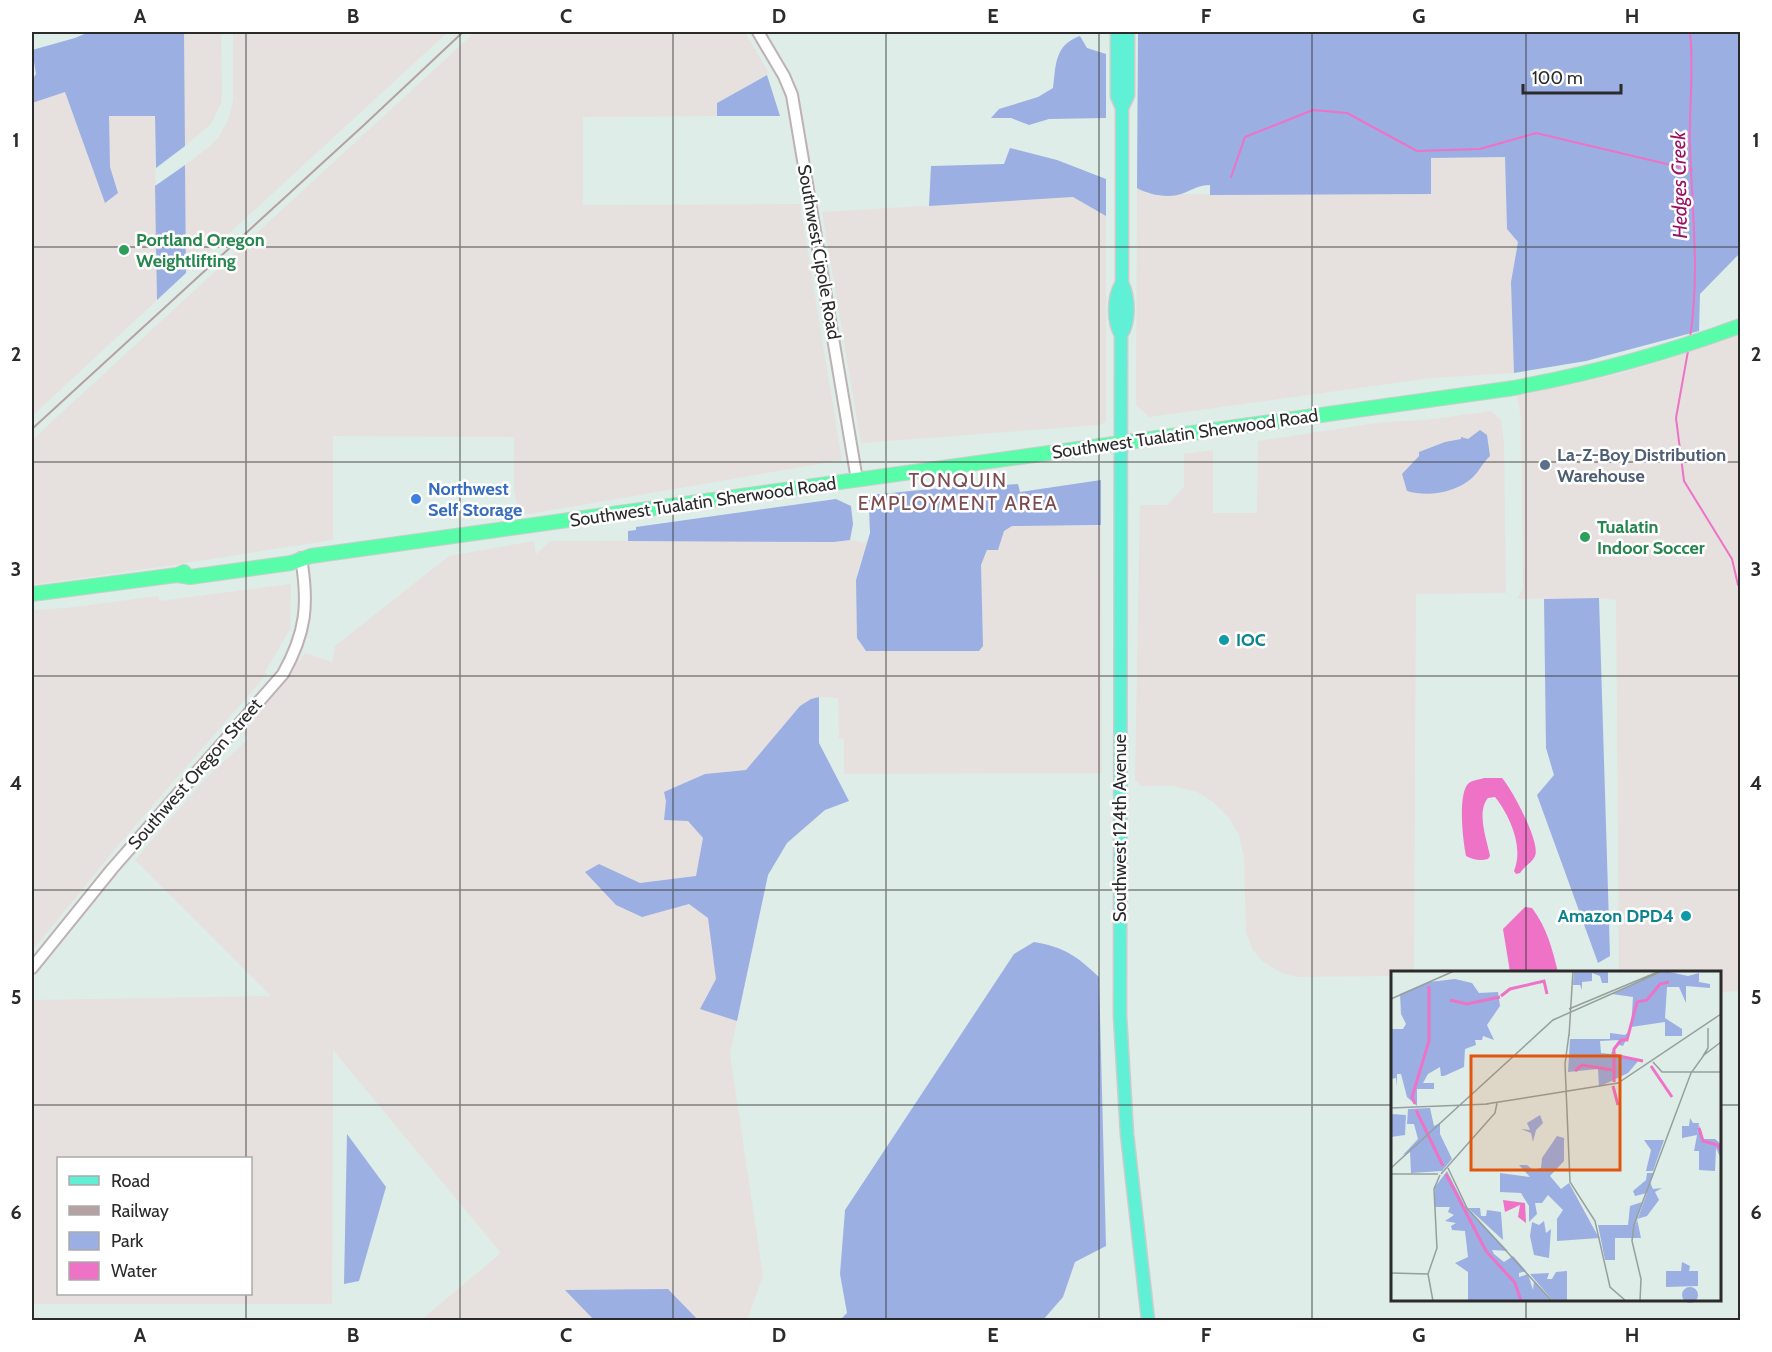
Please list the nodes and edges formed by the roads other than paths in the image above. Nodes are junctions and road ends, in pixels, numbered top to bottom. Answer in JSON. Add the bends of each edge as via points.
{"nodes":[{"id":1,"x":758,"y":32,"type":"edge"},
{"id":2,"x":1117,"y":32,"type":"edge"},
{"id":3,"x":1128,"y":32,"type":"edge"},
{"id":4,"x":1122,"y":108,"type":"junction"},
{"id":5,"x":1740,"y":326,"type":"edge"},
{"id":6,"x":1122,"y":443,"type":"junction"},
{"id":7,"x":857,"y":480,"type":"junction"},
{"id":8,"x":302,"y":558,"type":"junction"},
{"id":9,"x":32,"y":594,"type":"edge"},
{"id":10,"x":32,"y":968,"type":"edge"},
{"id":11,"x":1148,"y":1320,"type":"edge"}],
"edges":[{"from":1,"to":7,"type":"main road","name":"Southwest Cipole Road","via":[[792,95]]},
{"from":2,"to":4,"type":"main road","name":"Southwest 124th Avenue","via":[[1117,96]]},
{"from":3,"to":4,"type":"main road","name":"Southwest 124th Avenue","via":[[1128,95]]},
{"from":4,"to":6,"type":"main road","name":"Southwest 124th Avenue","via":[[1122,283],[1127,292],[1127,326],[1121,335]]},
{"from":5,"to":6,"type":"highway","name":"Southwest Tualatin Sherwood Road","via":[[1616,366],[1533,385]]},
{"from":6,"to":7,"type":"highway","name":"Southwest Tualatin Sherwood Road"},
{"from":6,"to":11,"type":"main road","name":"Southwest 124th Avenue","via":[[1120,1016],[1127,1134]]},
{"from":7,"to":8,"type":"highway","name":"Southwest Tualatin Sherwood Road"},
{"from":8,"to":9,"type":"highway","name":"Southwest Tualatin Sherwood Road","via":[[291,563],[190,577],[177,575]]},
{"from":8,"to":10,"type":"main road","name":"Southwest Oregon Street","via":[[305,618],[298,645],[283,674],[112,869]]}]}
